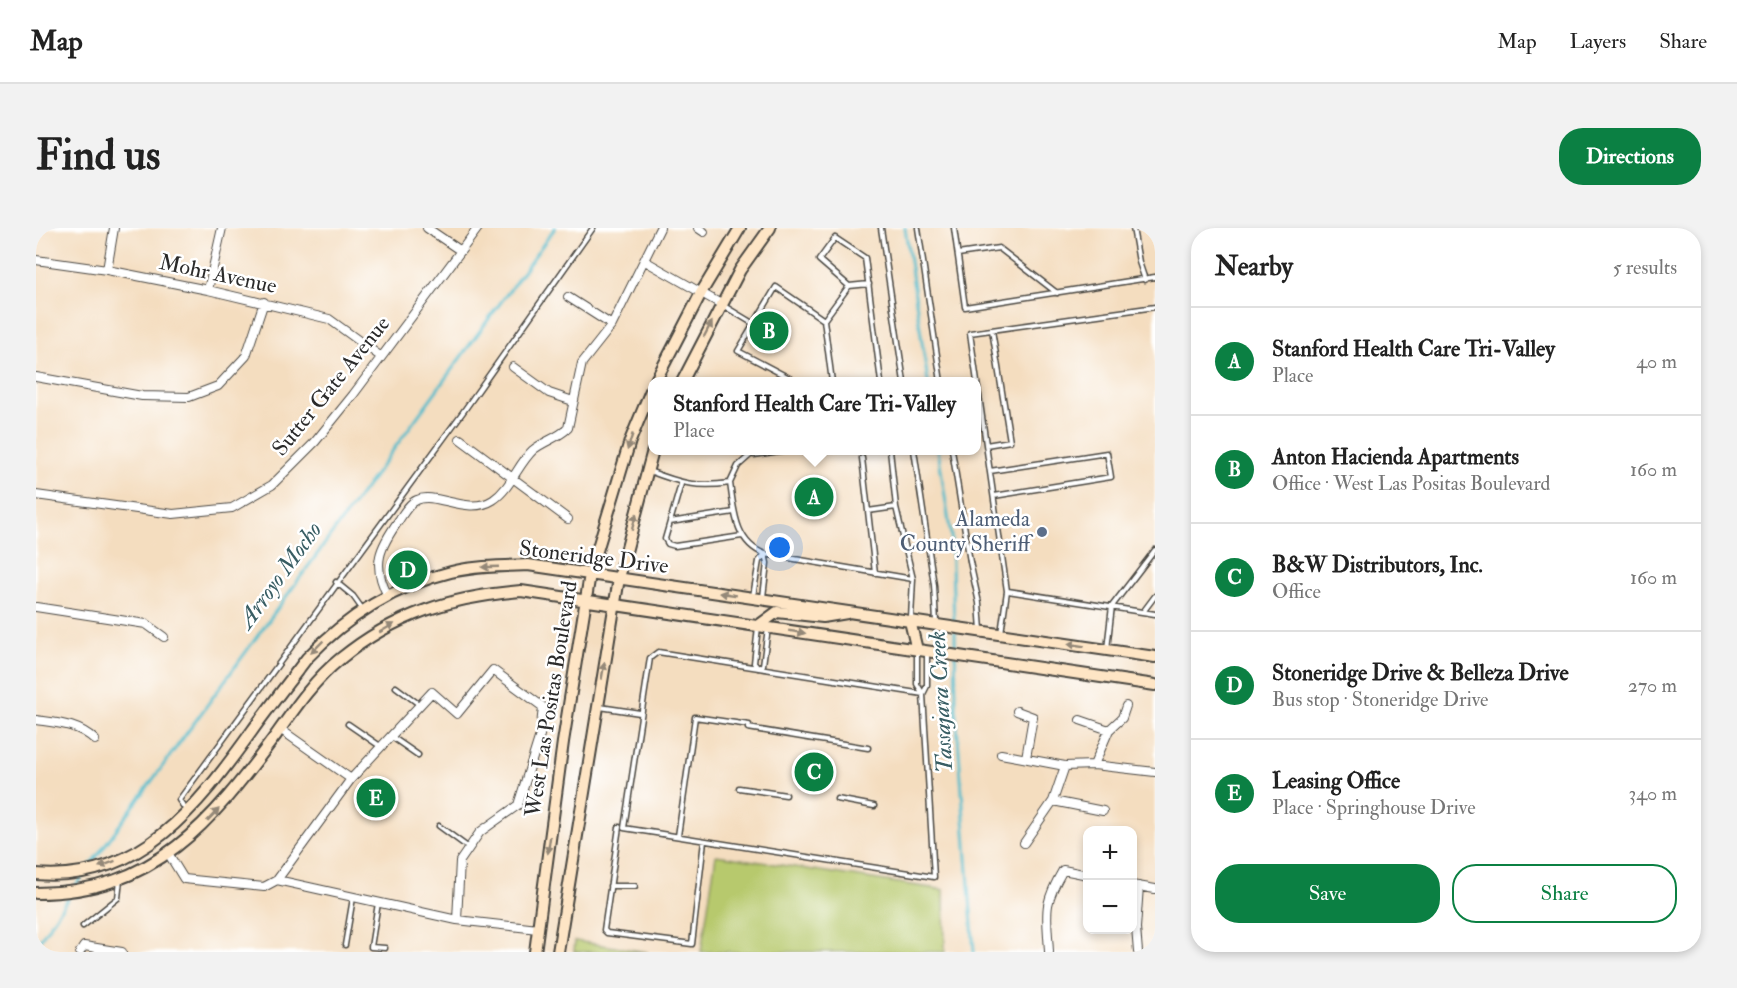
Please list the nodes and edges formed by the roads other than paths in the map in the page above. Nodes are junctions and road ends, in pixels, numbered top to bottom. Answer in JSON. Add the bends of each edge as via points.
{"nodes":[{"id":1,"x":114,"y":228,"type":"edge"},
{"id":2,"x":222,"y":228,"type":"edge"},
{"id":3,"x":427,"y":228,"type":"edge"},
{"id":4,"x":478,"y":228,"type":"edge"},
{"id":5,"x":593,"y":228,"type":"edge"},
{"id":6,"x":660,"y":228,"type":"edge"},
{"id":7,"x":740,"y":228,"type":"edge"},
{"id":8,"x":770,"y":228,"type":"edge"},
{"id":9,"x":881,"y":228,"type":"edge"},
{"id":10,"x":918,"y":228,"type":"edge"},
{"id":11,"x":954,"y":228,"type":"edge"},
{"id":12,"x":1133,"y":228,"type":"edge"},
{"id":13,"x":461,"y":251,"type":"junction"},
{"id":14,"x":958,"y":254,"type":"junction"},
{"id":15,"x":36,"y":260,"type":"edge"},
{"id":16,"x":645,"y":261,"type":"junction"},
{"id":17,"x":107,"y":270,"type":"junction"},
{"id":18,"x":1155,"y":277,"type":"edge"},
{"id":19,"x":1145,"y":280,"type":"junction"},
{"id":20,"x":869,"y":284,"type":"junction"},
{"id":21,"x":849,"y":286,"type":"junction"},
{"id":22,"x":208,"y":290,"type":"junction"},
{"id":23,"x":701,"y":293,"type":"junction"},
{"id":24,"x":1057,"y":293,"type":"junction"},
{"id":25,"x":568,"y":297,"type":"dead end"},
{"id":26,"x":264,"y":302,"type":"junction"},
{"id":27,"x":721,"y":304,"type":"junction"},
{"id":28,"x":1155,"y":307,"type":"edge"},
{"id":29,"x":824,"y":320,"type":"junction"},
{"id":30,"x":754,"y":324,"type":"junction"},
{"id":31,"x":612,"y":325,"type":"junction"},
{"id":32,"x":992,"y":330,"type":"junction"},
{"id":33,"x":380,"y":356,"type":"junction"},
{"id":34,"x":513,"y":367,"type":"dead end"},
{"id":35,"x":36,"y":377,"type":"edge"},
{"id":36,"x":657,"y":377,"type":"edge"},
{"id":37,"x":684,"y":377,"type":"edge"},
{"id":38,"x":784,"y":377,"type":"edge"},
{"id":39,"x":831,"y":377,"type":"edge"},
{"id":40,"x":881,"y":377,"type":"edge"},
{"id":41,"x":902,"y":377,"type":"edge"},
{"id":42,"x":940,"y":377,"type":"edge"},
{"id":43,"x":976,"y":377,"type":"edge"},
{"id":44,"x":648,"y":398,"type":"edge"},
{"id":45,"x":573,"y":401,"type":"junction"},
{"id":46,"x":981,"y":409,"type":"edge"},
{"id":47,"x":460,"y":440,"type":"dead end"},
{"id":48,"x":986,"y":444,"type":"junction"},
{"id":49,"x":652,"y":455,"type":"edge"},
{"id":50,"x":752,"y":455,"type":"edge"},
{"id":51,"x":891,"y":455,"type":"edge"},
{"id":52,"x":915,"y":455,"type":"edge"},
{"id":53,"x":953,"y":455,"type":"edge"},
{"id":54,"x":862,"y":458,"type":"dead end"},
{"id":55,"x":648,"y":471,"type":"junction"},
{"id":56,"x":990,"y":471,"type":"junction"},
{"id":57,"x":512,"y":477,"type":"junction"},
{"id":58,"x":730,"y":483,"type":"junction"},
{"id":59,"x":681,"y":484,"type":"junction"},
{"id":60,"x":36,"y":495,"type":"edge"},
{"id":61,"x":994,"y":496,"type":"junction"},
{"id":62,"x":896,"y":507,"type":"junction"},
{"id":63,"x":868,"y":511,"type":"junction"},
{"id":64,"x":734,"y":512,"type":"junction"},
{"id":65,"x":568,"y":519,"type":"dead end"},
{"id":66,"x":670,"y":522,"type":"junction"},
{"id":67,"x":742,"y":536,"type":"junction"},
{"id":68,"x":1155,"y":550,"type":"edge"},
{"id":69,"x":765,"y":554,"type":"junction"},
{"id":70,"x":875,"y":573,"type":"junction"},
{"id":71,"x":590,"y":574,"type":"junction"},
{"id":72,"x":619,"y":578,"type":"junction"},
{"id":73,"x":913,"y":579,"type":"junction"},
{"id":74,"x":336,"y":582,"type":"junction"},
{"id":75,"x":1007,"y":591,"type":"junction"},
{"id":76,"x":388,"y":596,"type":"junction"},
{"id":77,"x":1155,"y":596,"type":"edge"},
{"id":78,"x":758,"y":599,"type":"junction"},
{"id":79,"x":586,"y":600,"type":"junction"},
{"id":80,"x":614,"y":605,"type":"junction"},
{"id":81,"x":1112,"y":606,"type":"junction"},
{"id":82,"x":36,"y":607,"type":"edge"},
{"id":83,"x":364,"y":611,"type":"junction"},
{"id":84,"x":850,"y":611,"type":"junction"},
{"id":85,"x":1143,"y":612,"type":"junction"},
{"id":86,"x":1155,"y":614,"type":"edge"},
{"id":87,"x":910,"y":621,"type":"junction"},
{"id":88,"x":936,"y":623,"type":"junction"},
{"id":89,"x":763,"y":627,"type":"junction"},
{"id":90,"x":979,"y":629,"type":"junction"},
{"id":91,"x":1001,"y":633,"type":"junction"},
{"id":92,"x":164,"y":637,"type":"dead end"},
{"id":93,"x":1107,"y":650,"type":"junction"},
{"id":94,"x":927,"y":652,"type":"junction"},
{"id":95,"x":1155,"y":657,"type":"edge"},
{"id":96,"x":758,"y":668,"type":"junction"},
{"id":97,"x":1155,"y":685,"type":"edge"},
{"id":98,"x":396,"y":687,"type":"dead end"},
{"id":99,"x":922,"y":694,"type":"junction"},
{"id":100,"x":420,"y":705,"type":"junction"},
{"id":101,"x":597,"y":706,"type":"junction"},
{"id":102,"x":1126,"y":706,"type":"dead end"},
{"id":103,"x":1017,"y":711,"type":"dead end"},
{"id":104,"x":641,"y":713,"type":"junction"},
{"id":105,"x":262,"y":716,"type":"junction"},
{"id":106,"x":36,"y":720,"type":"edge"},
{"id":107,"x":1080,"y":720,"type":"dead end"},
{"id":108,"x":348,"y":724,"type":"dead end"},
{"id":109,"x":280,"y":729,"type":"junction"},
{"id":110,"x":1109,"y":730,"type":"junction"},
{"id":111,"x":391,"y":736,"type":"junction"},
{"id":112,"x":95,"y":740,"type":"dead end"},
{"id":113,"x":381,"y":747,"type":"junction"},
{"id":114,"x":868,"y":748,"type":"dead end"},
{"id":115,"x":1001,"y":754,"type":"dead end"},
{"id":116,"x":418,"y":755,"type":"dead end"},
{"id":117,"x":1026,"y":758,"type":"junction"},
{"id":118,"x":1094,"y":765,"type":"junction"},
{"id":119,"x":1065,"y":766,"type":"junction"},
{"id":120,"x":1155,"y":772,"type":"edge"},
{"id":121,"x":351,"y":779,"type":"junction"},
{"id":122,"x":740,"y":788,"type":"dead end"},
{"id":123,"x":786,"y":795,"type":"dead end"},
{"id":124,"x":837,"y":799,"type":"dead end"},
{"id":125,"x":1053,"y":801,"type":"junction"},
{"id":126,"x":874,"y":806,"type":"dead end"},
{"id":127,"x":1103,"y":812,"type":"dead end"},
{"id":128,"x":189,"y":813,"type":"junction"},
{"id":129,"x":438,"y":826,"type":"dead end"},
{"id":130,"x":619,"y":827,"type":"dead end"},
{"id":131,"x":678,"y":836,"type":"junction"},
{"id":132,"x":704,"y":841,"type":"junction"},
{"id":133,"x":1024,"y":843,"type":"dead end"},
{"id":134,"x":469,"y":848,"type":"junction"},
{"id":135,"x":168,"y":853,"type":"junction"},
{"id":136,"x":38,"y":874,"type":"edge"},
{"id":137,"x":1083,"y":874,"type":"edge"},
{"id":138,"x":120,"y":879,"type":"junction"},
{"id":139,"x":277,"y":880,"type":"junction"},
{"id":140,"x":1137,"y":885,"type":"edge"},
{"id":141,"x":610,"y":886,"type":"junction"},
{"id":142,"x":635,"y":886,"type":"dead end"},
{"id":143,"x":1155,"y":889,"type":"edge"},
{"id":144,"x":36,"y":893,"type":"edge"},
{"id":145,"x":353,"y":897,"type":"junction"},
{"id":146,"x":378,"y":903,"type":"junction"},
{"id":147,"x":457,"y":920,"type":"junction"},
{"id":148,"x":83,"y":926,"type":"dead end"},
{"id":149,"x":538,"y":929,"type":"junction"},
{"id":150,"x":1136,"y":934,"type":"edge"},
{"id":151,"x":345,"y":945,"type":"dead end"},
{"id":152,"x":385,"y":948,"type":"dead end"},
{"id":153,"x":80,"y":952,"type":"edge"},
{"id":154,"x":122,"y":952,"type":"edge"},
{"id":155,"x":536,"y":952,"type":"edge"},
{"id":156,"x":558,"y":952,"type":"edge"},
{"id":157,"x":1049,"y":952,"type":"edge"},
{"id":158,"x":1138,"y":952,"type":"edge"}],
"edges":[{"from":1,"to":17,"type":"street"},
{"from":2,"to":22,"type":"street"},
{"from":3,"to":13,"type":"street"},
{"from":4,"to":13,"type":"street","name":"Sutter Gate Avenue"},
{"from":5,"to":74,"type":"lane"},
{"from":6,"to":16,"type":"street"},
{"from":7,"to":23,"type":"main road"},
{"from":8,"to":27,"type":"main road"},
{"from":9,"to":41,"type":"lane"},
{"from":10,"to":42,"type":"lane"},
{"from":11,"to":14,"type":"lane"},
{"from":12,"to":19,"type":"lane"},
{"from":13,"to":33,"type":"street","name":"Sutter Gate Avenue"},
{"from":14,"to":24,"type":"lane","via":[[999,248]]},
{"from":14,"to":24,"type":"lane","via":[[965,306]]},
{"from":15,"to":17,"type":"street","name":"Mohr Avenue"},
{"from":16,"to":23,"type":"street"},
{"from":16,"to":31,"type":"street"},
{"from":17,"to":22,"type":"street","name":"Mohr Avenue"},
{"from":18,"to":19,"type":"lane"},
{"from":19,"to":24,"type":"lane"},
{"from":20,"to":21,"type":"lane"},
{"from":20,"to":21,"type":"lane","via":[[865,258],[835,238],[819,260]]},
{"from":20,"to":40,"type":"lane"},
{"from":21,"to":29,"type":"lane"},
{"from":22,"to":26,"type":"street","name":"Mohr Avenue"},
{"from":23,"to":27,"type":"street"},
{"from":23,"to":36,"type":"main road"},
{"from":25,"to":31,"type":"street"},
{"from":26,"to":33,"type":"street","name":"Mohr Avenue","via":[[329,319]]},
{"from":26,"to":35,"type":"street","via":[[246,356],[219,386],[189,397],[142,396]]},
{"from":27,"to":30,"type":"lane"},
{"from":37,"to":27,"type":"main road","one_way":true},
{"from":28,"to":32,"type":"lane"},
{"from":29,"to":30,"type":"lane","via":[[776,287]]},
{"from":29,"to":39,"type":"lane"},
{"from":30,"to":38,"type":"lane","via":[[738,351]]},
{"from":31,"to":45,"type":"street","via":[[582,363]]},
{"from":32,"to":43,"type":"lane","via":[[970,333]]},
{"from":32,"to":48,"type":"lane","via":[[1010,441]]},
{"from":33,"to":60,"type":"street","name":"Sutter Gate Avenue","via":[[315,442],[272,485],[232,508],[173,514]]},
{"from":34,"to":45,"type":"street","via":[[549,393]]},
{"from":44,"to":71,"type":"main road","name":"West Las Positas Boulevard","one_way":true,"via":[[630,441]]},
{"from":45,"to":57,"type":"street","via":[[568,428],[533,450]]},
{"from":46,"to":48,"type":"lane"},
{"from":47,"to":57,"type":"street"},
{"from":48,"to":56,"type":"lane"},
{"from":49,"to":55,"type":"main road","name":"West Las Positas Boulevard"},
{"from":50,"to":58,"type":"lane","via":[[738,466]]},
{"from":51,"to":62,"type":"lane"},
{"from":52,"to":88,"type":"lane"},
{"from":53,"to":90,"type":"lane","via":[[979,603]]},
{"from":54,"to":63,"type":"lane"},
{"from":55,"to":59,"type":"lane"},
{"from":72,"to":55,"type":"main road","name":"West Las Positas Boulevard","one_way":true},
{"from":56,"to":61,"type":"lane"},
{"from":56,"to":61,"type":"lane","via":[[1107,453],[1111,477]]},
{"from":57,"to":65,"type":"street"},
{"from":57,"to":76,"type":"street","via":[[486,503],[467,506],[426,498],[416,500],[406,509],[381,545],[383,588]]},
{"from":58,"to":59,"type":"lane"},
{"from":58,"to":64,"type":"lane"},
{"from":59,"to":66,"type":"lane"},
{"from":61,"to":75,"type":"lane"},
{"from":62,"to":63,"type":"lane"},
{"from":62,"to":73,"type":"lane"},
{"from":63,"to":70,"type":"lane"},
{"from":64,"to":66,"type":"lane"},
{"from":64,"to":67,"type":"lane"},
{"from":66,"to":67,"type":"lane","via":[[665,539],[675,546]]},
{"from":67,"to":69,"type":"lane","via":[[752,549]]},
{"from":68,"to":81,"type":"lane"},
{"from":69,"to":70,"type":"lane"},
{"from":69,"to":78,"type":"lane","via":[[767,563]]},
{"from":69,"to":78,"type":"lane","via":[[759,561]]},
{"from":70,"to":73,"type":"lane"},
{"from":71,"to":72,"type":"main road","name":"Stoneridge Drive"},
{"from":71,"to":76,"type":"main road","name":"Stoneridge Drive","one_way":true,"via":[[528,565],[476,567],[428,579]]},
{"from":71,"to":79,"type":"main road","name":"West Las Positas Boulevard"},
{"from":78,"to":72,"type":"main road","name":"Stoneridge Drive","one_way":true},
{"from":72,"to":80,"type":"main road","name":"West Las Positas Boulevard"},
{"from":73,"to":87,"type":"lane"},
{"from":74,"to":83,"type":"lane"},
{"from":74,"to":128,"type":"lane","via":[[179,800]]},
{"from":75,"to":81,"type":"lane"},
{"from":75,"to":91,"type":"lane"},
{"from":76,"to":83,"type":"main road","name":"Stoneridge Drive"},
{"from":77,"to":85,"type":"lane"},
{"from":78,"to":84,"type":"main road","name":"Stoneridge Drive"},
{"from":79,"to":80,"type":"main road","name":"Stoneridge Drive"},
{"from":109,"to":79,"type":"main road","name":"Stoneridge Drive","one_way":true,"via":[[314,683],[339,659],[416,613],[476,594],[520,591]]},
{"from":79,"to":149,"type":"main road","name":"West Las Positas Boulevard","one_way":true},
{"from":80,"to":89,"type":"main road","name":"Stoneridge Drive"},
{"from":101,"to":80,"type":"main road","name":"West Las Positas Boulevard","one_way":true},
{"from":81,"to":85,"type":"lane"},
{"from":81,"to":93,"type":"lane"},
{"from":82,"to":92,"type":"street","via":[[146,624]]},
{"from":83,"to":105,"type":"main road","name":"Stoneridge Drive","one_way":true,"via":[[322,642]]},
{"from":84,"to":87,"type":"main road","name":"Stoneridge Drive"},
{"from":84,"to":89,"type":"main road","via":[[824,617],[777,612]]},
{"from":85,"to":86,"type":"lane"},
{"from":87,"to":88,"type":"main road","name":"Stoneridge Drive"},
{"from":87,"to":94,"type":"main road"},
{"from":88,"to":90,"type":"main road","name":"Stoneridge Drive"},
{"from":89,"to":94,"type":"main road","name":"Stoneridge Drive","one_way":true},
{"from":89,"to":96,"type":"lane","via":[[754,663]]},
{"from":89,"to":96,"type":"lane","via":[[763,665]]},
{"from":90,"to":91,"type":"main road","name":"Stoneridge Drive"},
{"from":93,"to":91,"type":"main road","name":"Stoneridge Drive","one_way":true},
{"from":93,"to":95,"type":"main road","name":"Stoneridge Drive"},
{"from":94,"to":97,"type":"main road","name":"Stoneridge Drive"},
{"from":94,"to":99,"type":"lane","via":[[927,686]]},
{"from":94,"to":99,"type":"lane","via":[[917,684]]},
{"from":96,"to":99,"type":"lane"},
{"from":96,"to":104,"type":"lane","via":[[658,652],[650,658]]},
{"from":98,"to":100,"type":"lane"},
{"from":99,"to":132,"type":"lane","via":[[934,877]]},
{"from":100,"to":111,"type":"street"},
{"from":100,"to":134,"type":"street","via":[[432,692],[457,714],[493,670],[543,706],[540,735],[518,805],[480,832]]},
{"from":101,"to":104,"type":"lane"},
{"from":101,"to":156,"type":"main road","name":"West Las Positas Boulevard"},
{"from":102,"to":110,"type":"street","via":[[1122,718]]},
{"from":103,"to":117,"type":"street","via":[[1033,717]]},
{"from":104,"to":131,"type":"lane","via":[[624,828]]},
{"from":105,"to":109,"type":"main road"},
{"from":105,"to":128,"type":"main road","name":"Stoneridge Drive"},
{"from":106,"to":112,"type":"street","via":[[72,725]]},
{"from":107,"to":110,"type":"street"},
{"from":108,"to":113,"type":"lane"},
{"from":109,"to":121,"type":"street"},
{"from":135,"to":109,"type":"main road","name":"Stoneridge Drive","one_way":true,"via":[[220,807]]},
{"from":110,"to":118,"type":"street"},
{"from":111,"to":113,"type":"street"},
{"from":111,"to":116,"type":"lane"},
{"from":113,"to":121,"type":"street"},
{"from":114,"to":131,"type":"lane","via":[[695,717]]},
{"from":115,"to":117,"type":"street"},
{"from":117,"to":119,"type":"street"},
{"from":118,"to":119,"type":"street"},
{"from":118,"to":120,"type":"street"},
{"from":119,"to":125,"type":"street"},
{"from":121,"to":139,"type":"street"},
{"from":122,"to":123,"type":"lane"},
{"from":124,"to":126,"type":"lane"},
{"from":125,"to":127,"type":"street"},
{"from":125,"to":133,"type":"street"},
{"from":128,"to":136,"type":"main road","name":"Stoneridge Drive","one_way":true,"via":[[160,838],[100,867]]},
{"from":129,"to":134,"type":"lane"},
{"from":130,"to":141,"type":"lane"},
{"from":131,"to":132,"type":"lane"},
{"from":132,"to":141,"type":"lane","via":[[692,944],[607,933],[604,930]]},
{"from":134,"to":147,"type":"street","via":[[460,861]]},
{"from":135,"to":138,"type":"main road","name":"Stoneridge Drive"},
{"from":135,"to":139,"type":"street","via":[[184,879],[264,887]]},
{"from":137,"to":157,"type":"street","via":[[1063,870],[1049,894],[1045,913]]},
{"from":138,"to":144,"type":"main road","name":"Stoneridge Drive","via":[[75,891]]},
{"from":138,"to":148,"type":"lane","via":[[118,898]]},
{"from":139,"to":145,"type":"street"},
{"from":140,"to":143,"type":"street"},
{"from":141,"to":142,"type":"lane"},
{"from":145,"to":146,"type":"street"},
{"from":145,"to":151,"type":"lane"},
{"from":146,"to":147,"type":"street"},
{"from":146,"to":152,"type":"lane","via":[[371,947]]},
{"from":147,"to":149,"type":"street"},
{"from":149,"to":155,"type":"main road","name":"West Las Positas Boulevard"},
{"from":150,"to":158,"type":"street"},
{"from":153,"to":154,"type":"street","via":[[84,946]]}]}
